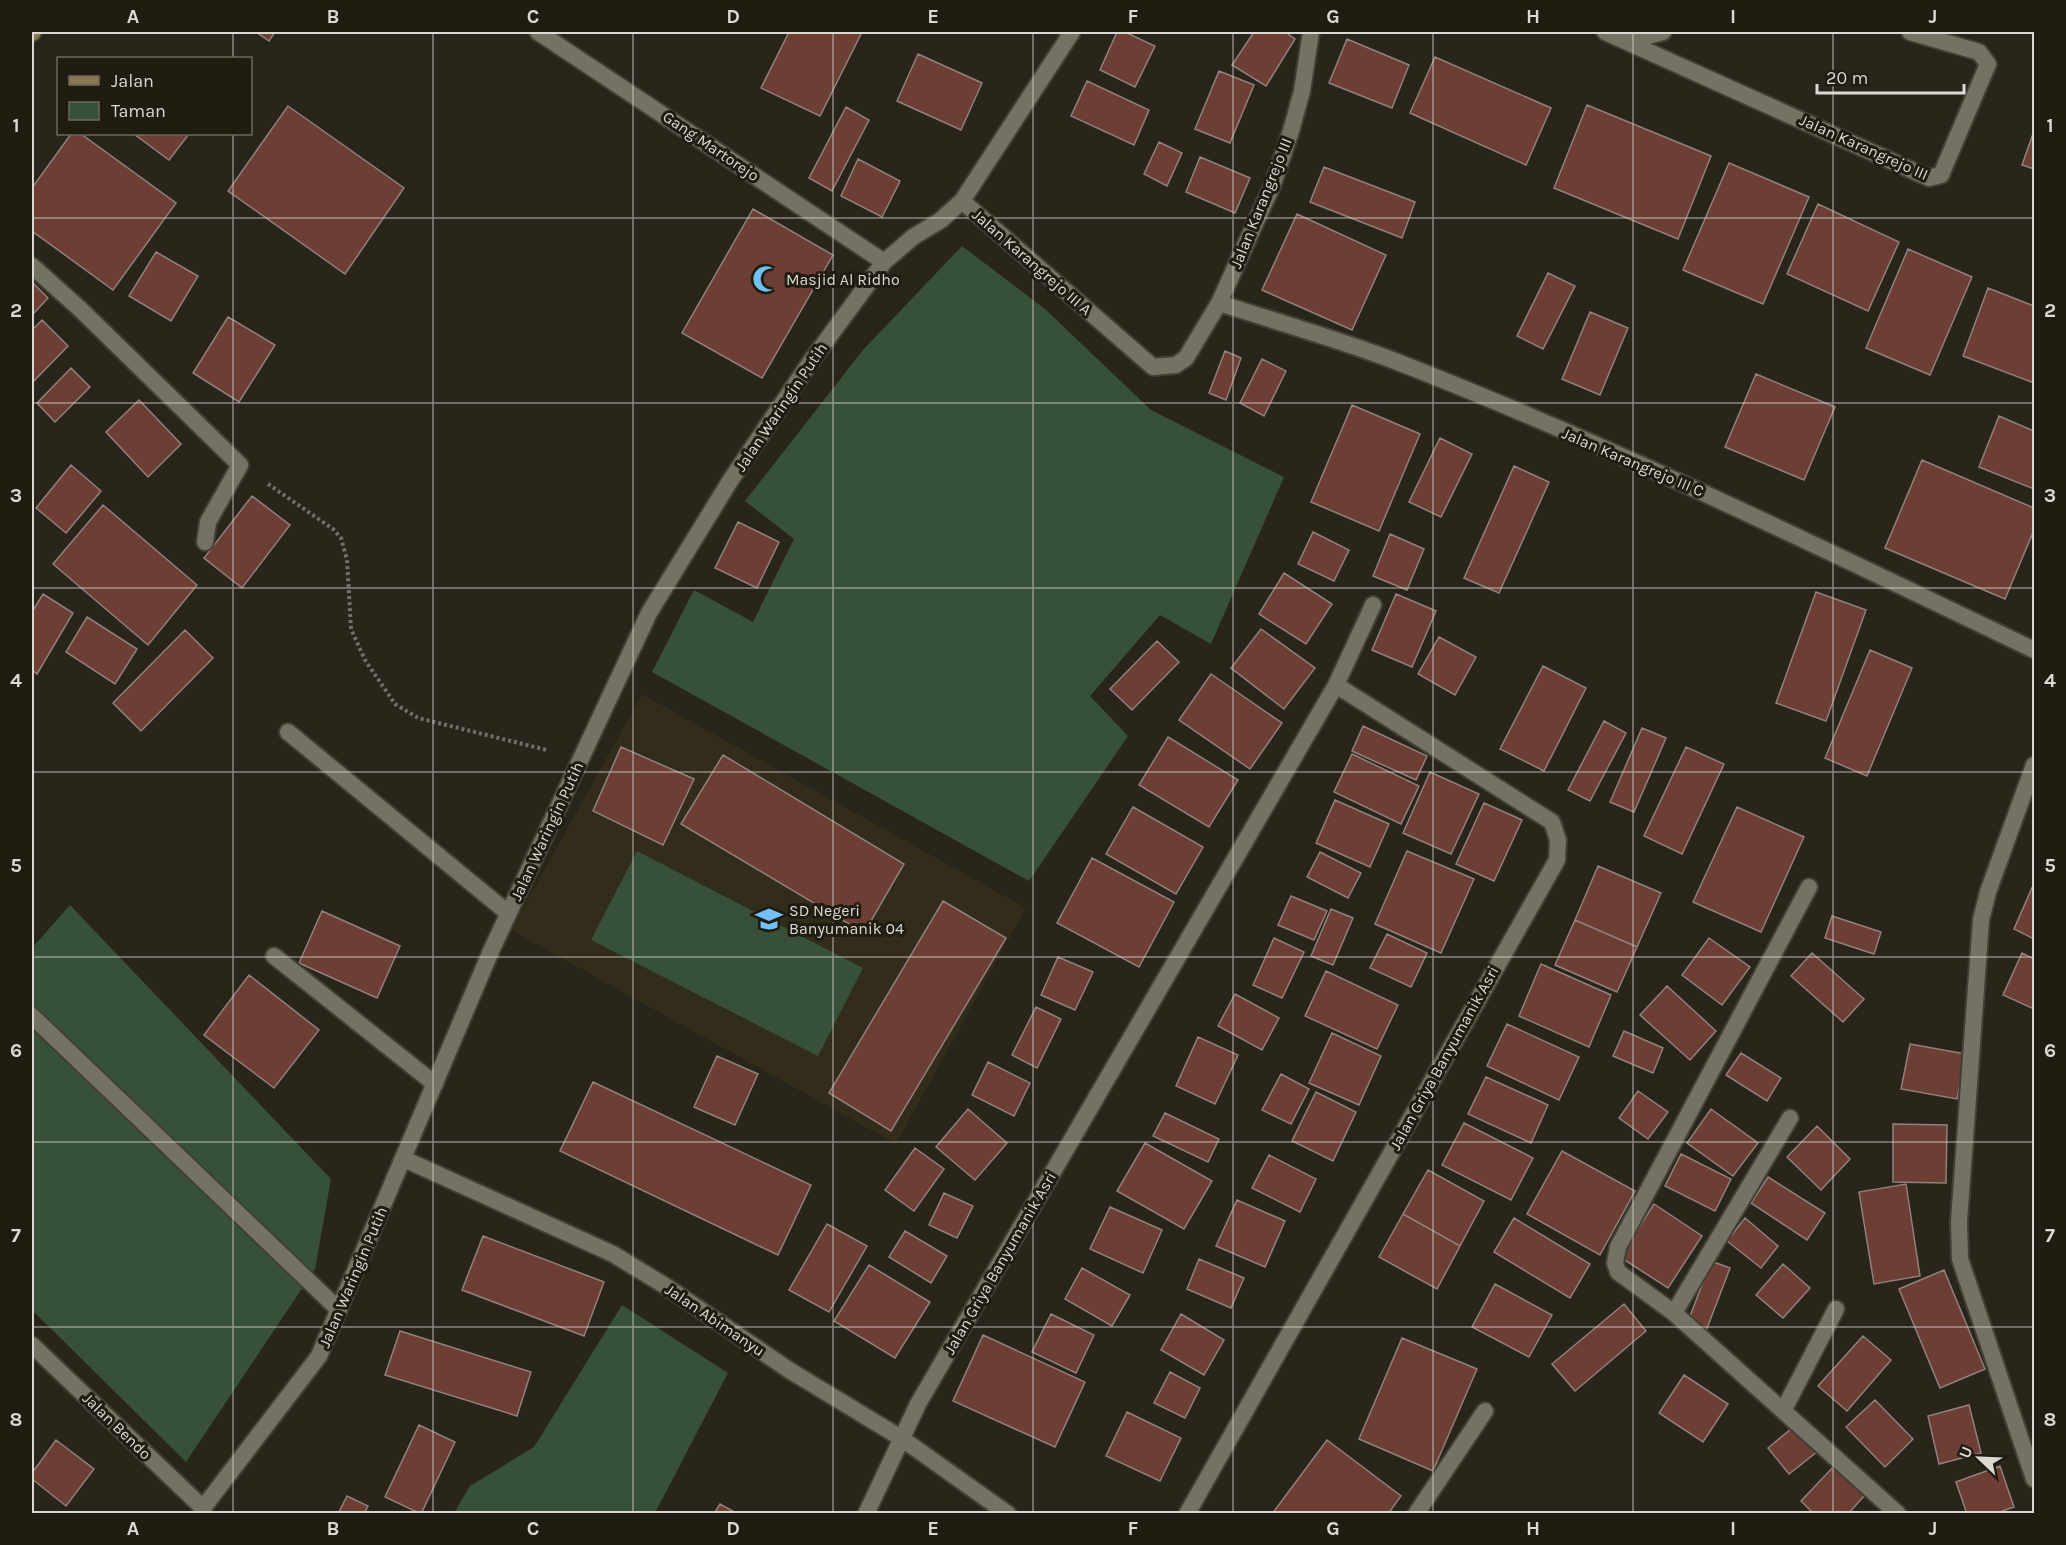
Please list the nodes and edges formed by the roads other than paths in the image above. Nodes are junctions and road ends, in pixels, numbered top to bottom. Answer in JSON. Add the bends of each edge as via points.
{"nodes":[{"id":1,"x":538,"y":32,"type":"edge"},
{"id":2,"x":1072,"y":32,"type":"edge"},
{"id":3,"x":1311,"y":32,"type":"edge"},
{"id":4,"x":1605,"y":32,"type":"edge"},
{"id":5,"x":1663,"y":32,"type":"edge"},
{"id":6,"x":1910,"y":32,"type":"edge"},
{"id":7,"x":1629,"y":41,"type":"junction"},
{"id":8,"x":962,"y":201,"type":"junction"},
{"id":9,"x":884,"y":262,"type":"junction"},
{"id":10,"x":32,"y":266,"type":"edge"},
{"id":11,"x":1219,"y":303,"type":"junction"},
{"id":12,"x":205,"y":542,"type":"dead end"},
{"id":13,"x":1373,"y":605,"type":"dead end"},
{"id":14,"x":2034,"y":650,"type":"edge"},
{"id":15,"x":1336,"y":685,"type":"junction"},
{"id":16,"x":288,"y":732,"type":"dead end"},
{"id":17,"x":2034,"y":765,"type":"edge"},
{"id":18,"x":1809,"y":887,"type":"dead end"},
{"id":19,"x":508,"y":913,"type":"junction"},
{"id":20,"x":274,"y":956,"type":"dead end"},
{"id":21,"x":32,"y":1016,"type":"edge"},
{"id":22,"x":435,"y":1084,"type":"junction"},
{"id":23,"x":1790,"y":1118,"type":"dead end"},
{"id":24,"x":404,"y":1159,"type":"junction"},
{"id":25,"x":1836,"y":1309,"type":"dead end"},
{"id":26,"x":339,"y":1310,"type":"junction"},
{"id":27,"x":1674,"y":1313,"type":"junction"},
{"id":28,"x":32,"y":1345,"type":"edge"},
{"id":29,"x":1485,"y":1411,"type":"dead end"},
{"id":30,"x":1783,"y":1411,"type":"junction"},
{"id":31,"x":901,"y":1438,"type":"junction"},
{"id":32,"x":2034,"y":1479,"type":"edge"},
{"id":33,"x":203,"y":1510,"type":"edge"},
{"id":34,"x":866,"y":1514,"type":"edge"},
{"id":35,"x":1008,"y":1514,"type":"edge"},
{"id":36,"x":1187,"y":1514,"type":"edge"},
{"id":37,"x":1416,"y":1514,"type":"edge"},
{"id":38,"x":1898,"y":1514,"type":"edge"}],
"edges":[{"from":1,"to":9,"type":"street","name":"Gang Martorejo"},
{"from":2,"to":8,"type":"street","name":"Jalan Karangrejo III A"},
{"from":3,"to":11,"type":"street","name":"Jalan Karangrejo III","via":[[1302,91],[1273,184]]},
{"from":4,"to":7,"type":"street","name":"Jalan Karangrejo III"},
{"from":5,"to":7,"type":"street"},
{"from":6,"to":7,"type":"street","name":"Jalan Karangrejo III","via":[[1979,52],[1988,64],[1941,175],[1936,178]]},
{"from":8,"to":9,"type":"street","name":"Jalan Waringin Putih"},
{"from":8,"to":11,"type":"street","name":"Jalan Karangrejo III A","via":[[1153,367],[1176,365],[1186,358]]},
{"from":9,"to":19,"type":"street","name":"Jalan Waringin Putih","via":[[808,364],[649,613]]},
{"from":10,"to":12,"type":"street","via":[[240,465],[208,522]]},
{"from":11,"to":14,"type":"street","name":"Jalan Karangrejo III C","via":[[1393,360],[1480,396],[1738,507]]},
{"from":13,"to":15,"type":"street","name":"Jalan Griya Banyumanik Asri"},
{"from":15,"to":31,"type":"street","name":"Jalan Griya Banyumanik Asri"},
{"from":15,"to":36,"type":"street","name":"Jalan Griya Banyumanik Asri","via":[[1552,822],[1558,840],[1557,860]]},
{"from":16,"to":19,"type":"street"},
{"from":17,"to":32,"type":"street","via":[[1981,920],[1959,1221],[1960,1259]]},
{"from":18,"to":27,"type":"street","via":[[1618,1247],[1618,1272]]},
{"from":19,"to":22,"type":"street","name":"Jalan Waringin Putih"},
{"from":20,"to":22,"type":"street"},
{"from":21,"to":26,"type":"street"},
{"from":22,"to":24,"type":"street","name":"Jalan Waringin Putih"},
{"from":23,"to":27,"type":"street"},
{"from":24,"to":26,"type":"street","name":"Jalan Waringin Putih"},
{"from":24,"to":31,"type":"street","name":"Jalan Abimanyu","via":[[613,1254]]},
{"from":25,"to":30,"type":"street"},
{"from":26,"to":33,"type":"street","name":"Jalan Waringin Putih","via":[[319,1356]]},
{"from":27,"to":30,"type":"street"},
{"from":28,"to":33,"type":"street","name":"Jalan Bendo"},
{"from":29,"to":37,"type":"street"},
{"from":30,"to":38,"type":"street"},
{"from":31,"to":34,"type":"street","name":"Jalan Griya Banyumanik Asri"},
{"from":31,"to":35,"type":"street","name":"Jalan Abimanyu"}]}
